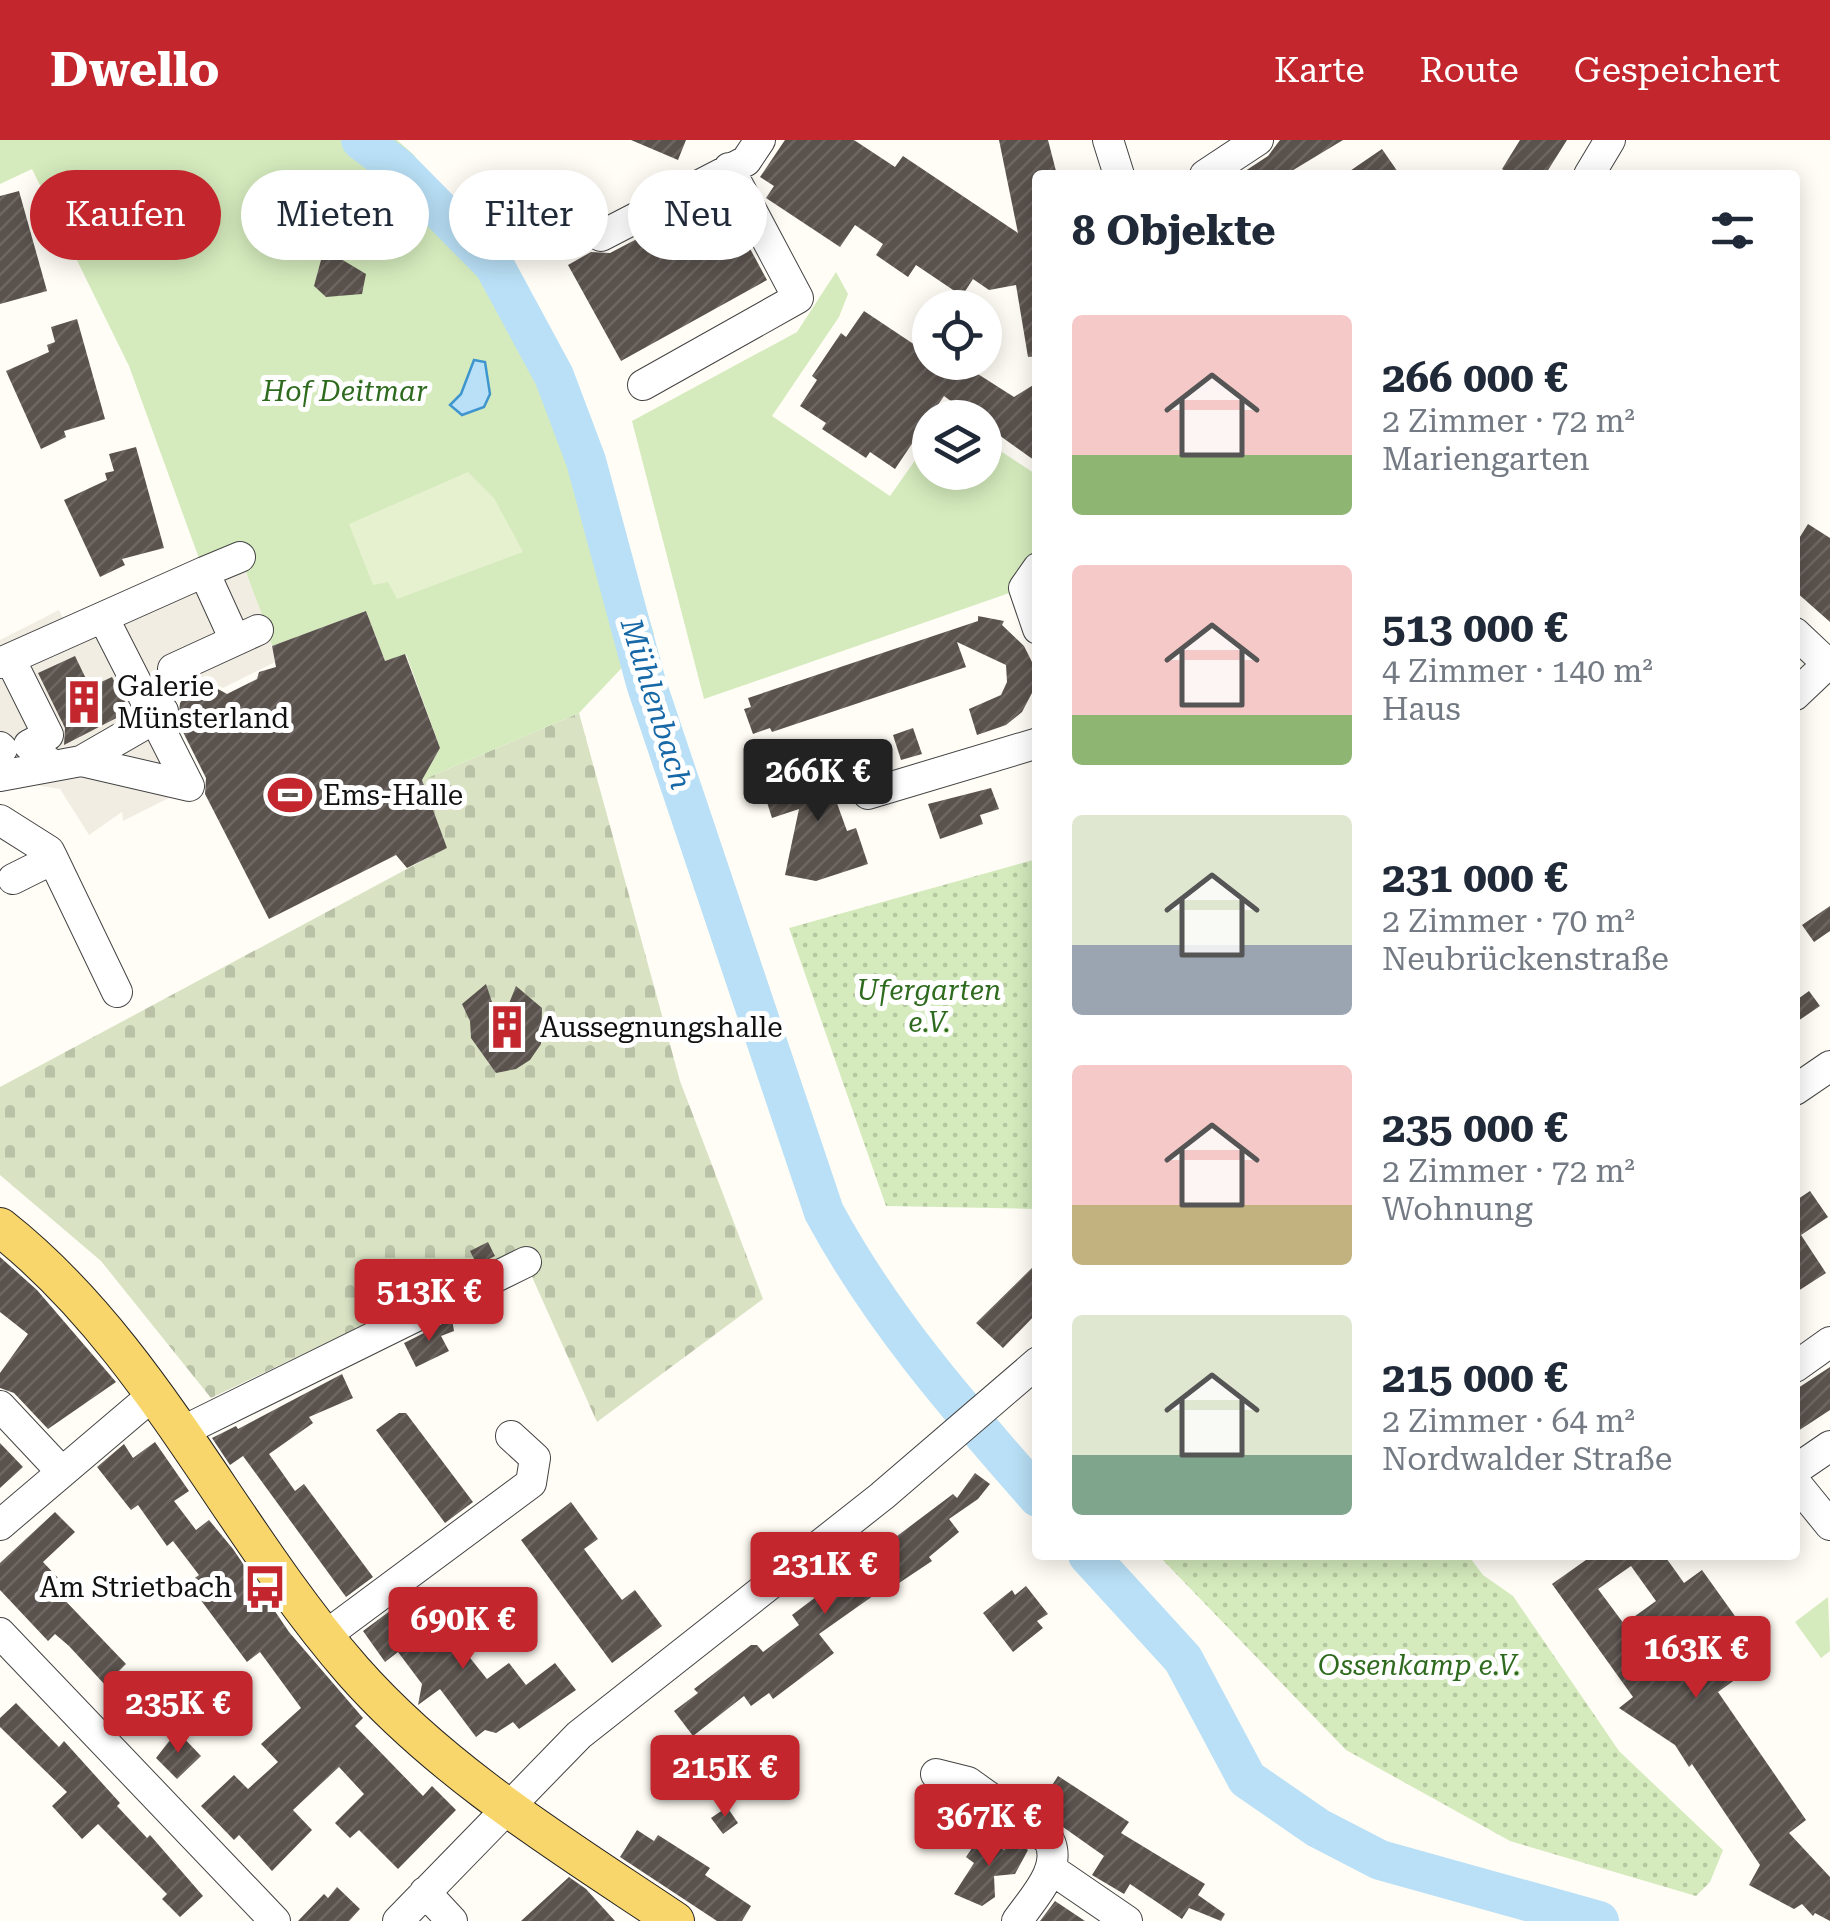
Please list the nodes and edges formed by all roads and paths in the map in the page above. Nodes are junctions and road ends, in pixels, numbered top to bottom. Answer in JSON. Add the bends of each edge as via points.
{"nodes":[{"id":1,"x":760,"y":140,"type":"edge"},
{"id":2,"x":1108,"y":140,"type":"edge"},
{"id":3,"x":1258,"y":140,"type":"edge"},
{"id":4,"x":1610,"y":140,"type":"edge"},
{"id":5,"x":730,"y":168,"type":"junction"},
{"id":6,"x":1117,"y":170,"type":"edge"},
{"id":7,"x":1213,"y":170,"type":"edge"},
{"id":8,"x":1591,"y":170,"type":"edge"},
{"id":9,"x":608,"y":232,"type":"edge"},
{"id":10,"x":643,"y":384,"type":"dead end"},
{"id":11,"x":240,"y":557,"type":"dead end"},
{"id":12,"x":204,"y":572,"type":"junction"},
{"id":13,"x":1032,"y":577,"type":"edge"},
{"id":14,"x":1032,"y":611,"type":"edge"},
{"id":15,"x":103,"y":617,"type":"junction"},
{"id":16,"x":1800,"y":638,"type":"edge"},
{"id":17,"x":5,"y":661,"type":"edge"},
{"id":18,"x":1829,"y":664,"type":"edge"},
{"id":19,"x":173,"y":669,"type":"dead end"},
{"id":20,"x":1800,"y":690,"type":"edge"},
{"id":21,"x":153,"y":719,"type":"junction"},
{"id":22,"x":1032,"y":745,"type":"edge"},
{"id":23,"x":1,"y":757,"type":"edge"},
{"id":24,"x":67,"y":763,"type":"junction"},
{"id":25,"x":868,"y":794,"type":"dead end"},
{"id":26,"x":0,"y":820,"type":"edge"},
{"id":27,"x":53,"y":860,"type":"junction"},
{"id":28,"x":14,"y":880,"type":"dead end"},
{"id":29,"x":117,"y":992,"type":"dead end"},
{"id":30,"x":1830,"y":1066,"type":"edge"},
{"id":31,"x":1800,"y":1087,"type":"edge"},
{"id":32,"x":0,"y":1228,"type":"edge"},
{"id":33,"x":526,"y":1262,"type":"dead end"},
{"id":34,"x":1830,"y":1342,"type":"edge"},
{"id":35,"x":1800,"y":1363,"type":"edge"},
{"id":36,"x":1032,"y":1368,"type":"edge"},
{"id":37,"x":152,"y":1395,"type":"junction"},
{"id":38,"x":0,"y":1406,"type":"edge"},
{"id":39,"x":179,"y":1433,"type":"junction"},
{"id":40,"x":511,"y":1436,"type":"dead end"},
{"id":41,"x":1830,"y":1446,"type":"edge"},
{"id":42,"x":1800,"y":1467,"type":"edge"},
{"id":43,"x":60,"y":1470,"type":"junction"},
{"id":44,"x":1800,"y":1488,"type":"edge"},
{"id":45,"x":0,"y":1525,"type":"edge"},
{"id":46,"x":1830,"y":1525,"type":"edge"},
{"id":47,"x":0,"y":1634,"type":"edge"},
{"id":48,"x":325,"y":1636,"type":"junction"},
{"id":49,"x":936,"y":1774,"type":"dead end"},
{"id":50,"x":508,"y":1809,"type":"junction"},
{"id":51,"x":1052,"y":1869,"type":"junction"},
{"id":52,"x":425,"y":1892,"type":"junction"},
{"id":53,"x":276,"y":1921,"type":"edge"},
{"id":54,"x":398,"y":1921,"type":"edge"},
{"id":55,"x":452,"y":1921,"type":"edge"},
{"id":56,"x":675,"y":1921,"type":"edge"},
{"id":57,"x":1018,"y":1921,"type":"edge"},
{"id":58,"x":1127,"y":1921,"type":"edge"}],
"edges":[{"from":1,"to":5,"type":"street","via":[[746,162]]},
{"from":2,"to":6,"type":"street"},
{"from":3,"to":7,"type":"street"},
{"from":4,"to":8,"type":"street"},
{"from":5,"to":9,"type":"street"},
{"from":5,"to":10,"type":"street","via":[[798,298]]},
{"from":11,"to":12,"type":"street"},
{"from":12,"to":15,"type":"street"},
{"from":12,"to":19,"type":"street","via":[[246,635]]},
{"from":13,"to":14,"type":"street","via":[[1024,588]]},
{"from":15,"to":17,"type":"street"},
{"from":15,"to":21,"type":"street"},
{"from":16,"to":18,"type":"street"},
{"from":17,"to":24,"type":"street","via":[[48,735],[29,745]]},
{"from":18,"to":20,"type":"street"},
{"from":21,"to":24,"type":"street"},
{"from":21,"to":24,"type":"street","via":[[189,786]]},
{"from":22,"to":25,"type":"street"},
{"from":23,"to":24,"type":"street"},
{"from":26,"to":27,"type":"street"},
{"from":27,"to":28,"type":"street"},
{"from":27,"to":29,"type":"street"},
{"from":30,"to":31,"type":"street"},
{"from":32,"to":37,"type":"main road","via":[[74,1292]]},
{"from":33,"to":39,"type":"street"},
{"from":34,"to":35,"type":"street"},
{"from":36,"to":50,"type":"street","via":[[816,1549],[636,1686]]},
{"from":37,"to":39,"type":"main road"},
{"from":37,"to":43,"type":"street"},
{"from":38,"to":43,"type":"street"},
{"from":39,"to":48,"type":"main road"},
{"from":40,"to":48,"type":"street","via":[[535,1458],[531,1482]]},
{"from":41,"to":42,"type":"street"},
{"from":43,"to":45,"type":"street"},
{"from":44,"to":46,"type":"street"},
{"from":47,"to":53,"type":"street"},
{"from":48,"to":50,"type":"main road","via":[[375,1695]]},
{"from":49,"to":51,"type":"street","via":[[968,1782],[1049,1840]]},
{"from":50,"to":52,"type":"street"},
{"from":50,"to":56,"type":"main road"},
{"from":51,"to":57,"type":"street"},
{"from":51,"to":58,"type":"street"},
{"from":52,"to":54,"type":"street"},
{"from":52,"to":55,"type":"street"}]}
